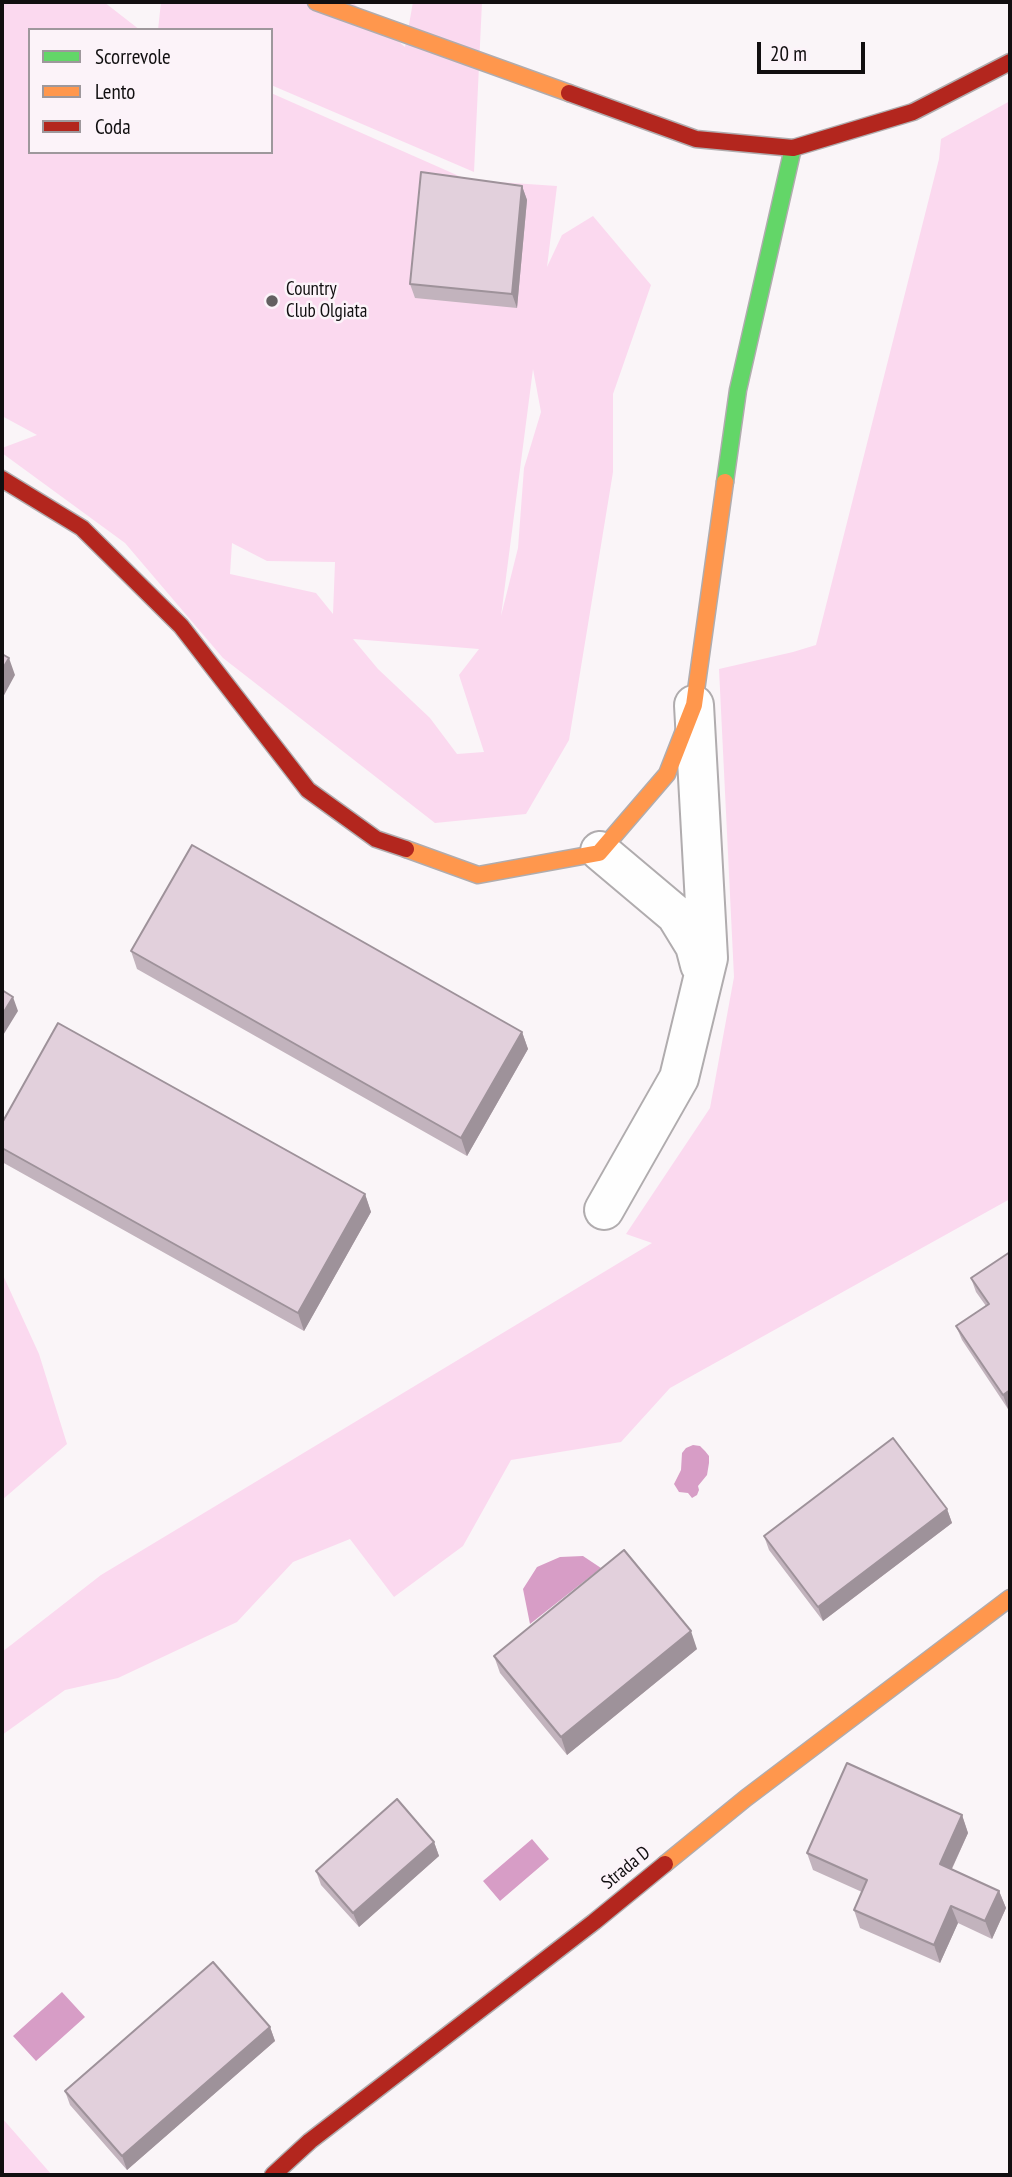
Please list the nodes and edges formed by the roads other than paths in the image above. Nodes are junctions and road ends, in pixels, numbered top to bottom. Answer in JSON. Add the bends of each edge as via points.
{"nodes":[{"id":1,"x":316,"y":2,"type":"edge"},
{"id":2,"x":1010,"y":62,"type":"edge"},
{"id":3,"x":793,"y":148,"type":"junction"},
{"id":4,"x":2,"y":480,"type":"edge"},
{"id":5,"x":694,"y":705,"type":"junction"},
{"id":6,"x":600,"y":851,"type":"junction"},
{"id":7,"x":690,"y":903,"type":"junction"},
{"id":8,"x":604,"y":1210,"type":"dead end"},
{"id":9,"x":1010,"y":1598,"type":"edge"},
{"id":10,"x":273,"y":2175,"type":"edge"}],
"edges":[{"from":1,"to":3,"type":"street","via":[[696,138]]},
{"from":2,"to":3,"type":"street","via":[[913,112]]},
{"from":3,"to":5,"type":"street","via":[[738,390]]},
{"from":4,"to":6,"type":"street","via":[[82,528],[181,626],[308,790],[376,839],[478,875]]},
{"from":5,"to":6,"type":"street","via":[[667,774]]},
{"from":5,"to":7,"type":"street"},
{"from":6,"to":7,"type":"street"},
{"from":7,"to":8,"type":"street","via":[[708,958],[679,1079]]},
{"from":9,"to":10,"type":"street","name":"Strada D","via":[[746,1798],[310,2141]]}]}
